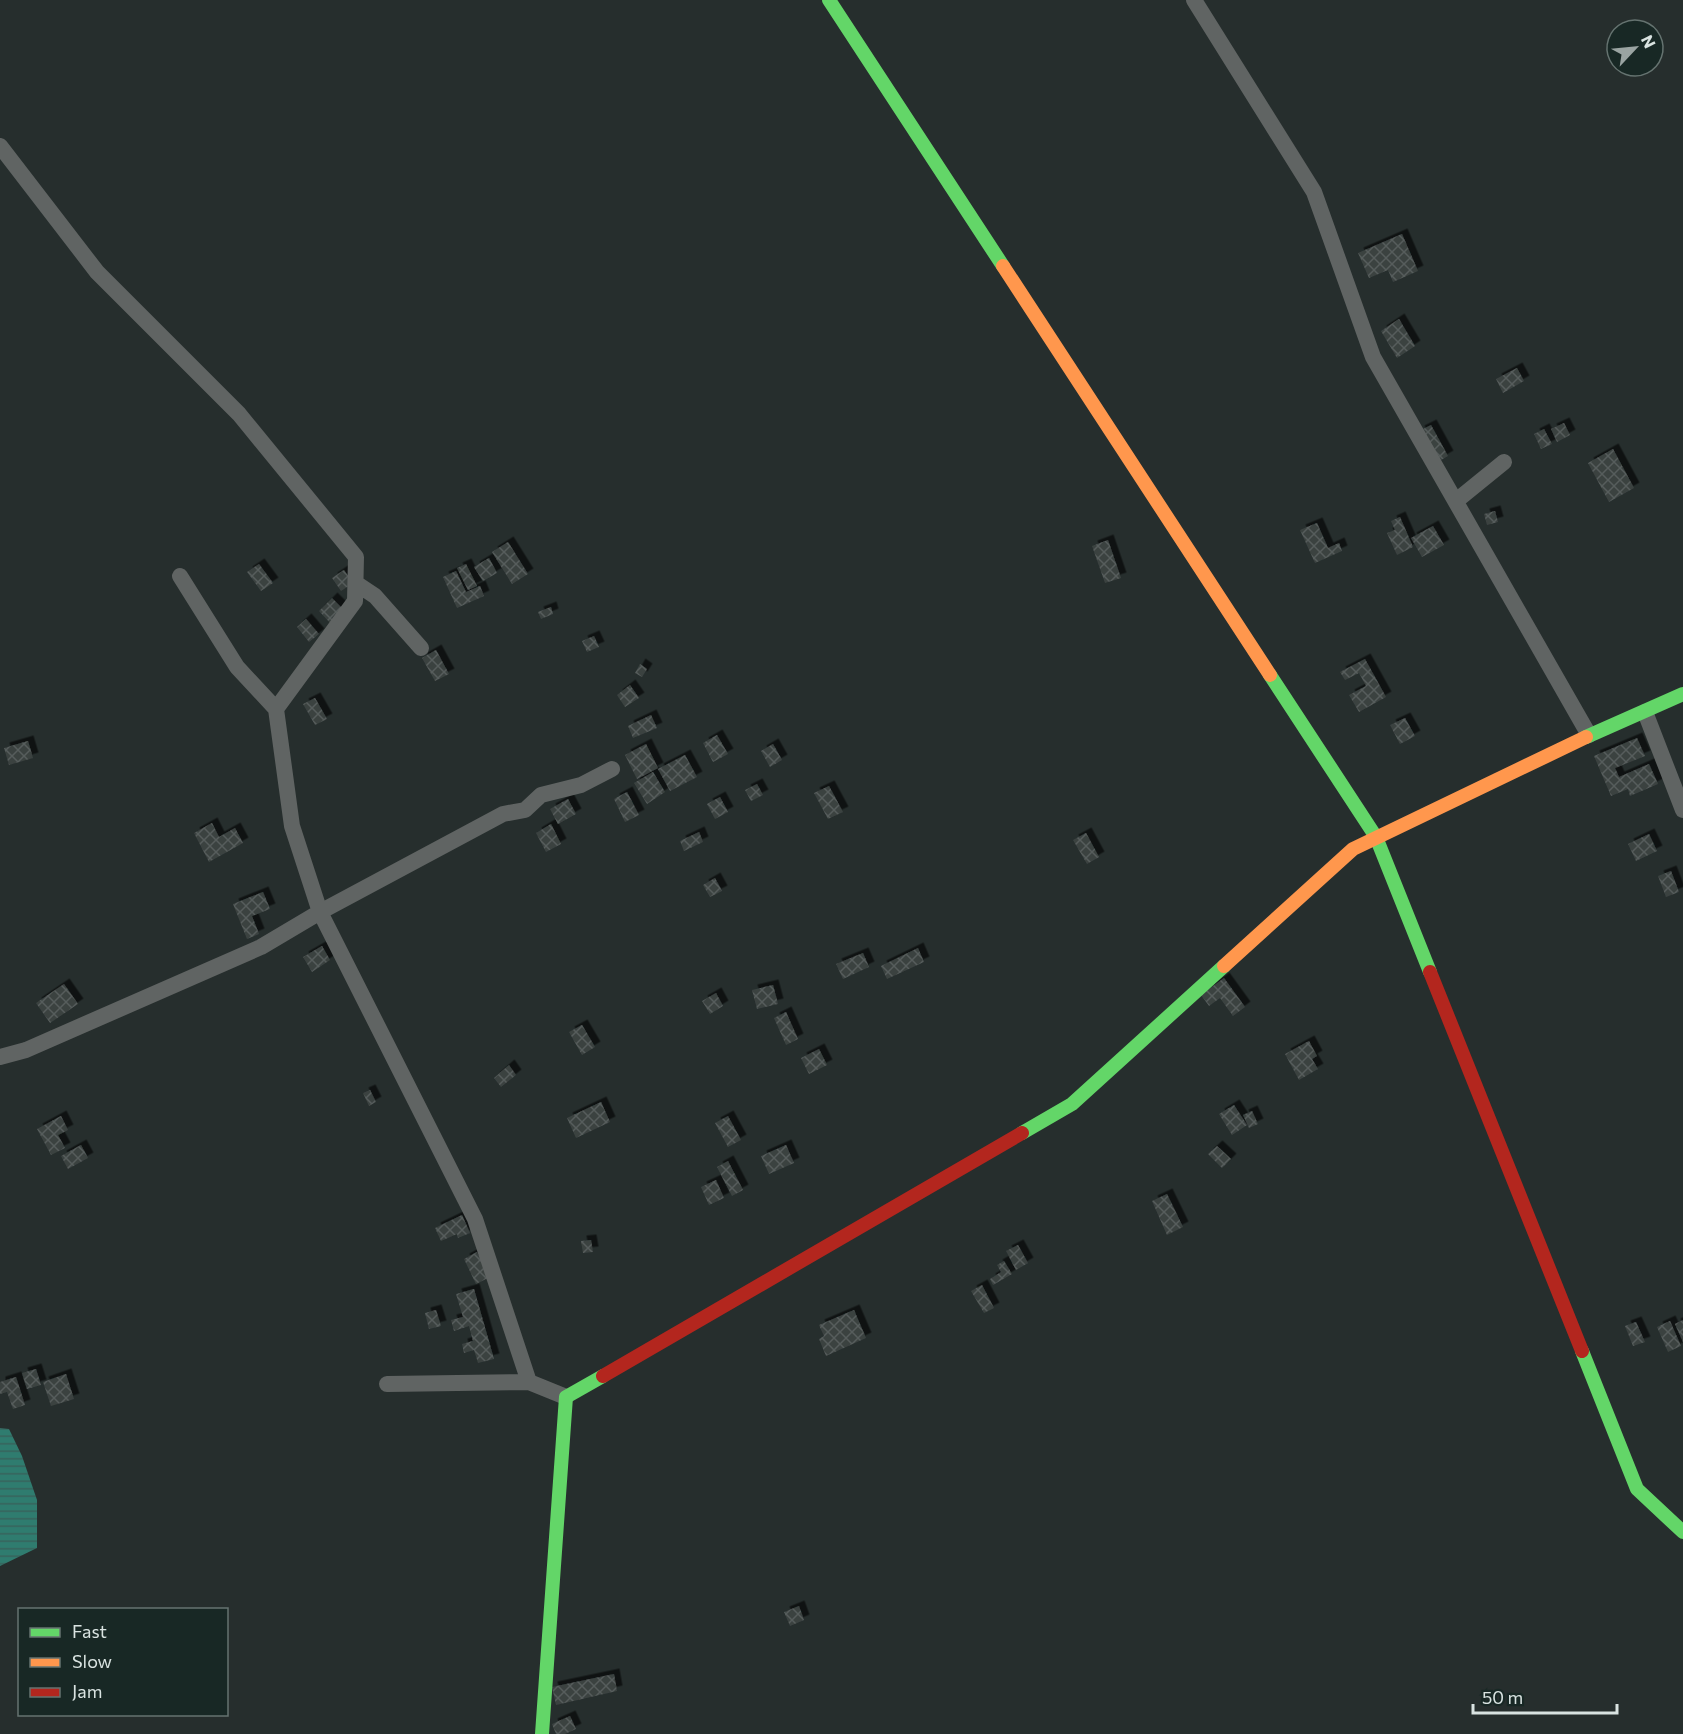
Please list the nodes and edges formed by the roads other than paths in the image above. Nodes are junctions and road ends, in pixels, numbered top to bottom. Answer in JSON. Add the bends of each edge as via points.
{"nodes":[{"id":1,"x":829,"y":0,"type":"edge"},
{"id":2,"x":1194,"y":0,"type":"edge"},
{"id":3,"x":0,"y":146,"type":"edge"},
{"id":4,"x":1504,"y":462,"type":"dead end"},
{"id":5,"x":1456,"y":501,"type":"junction"},
{"id":6,"x":180,"y":576,"type":"dead end"},
{"id":7,"x":357,"y":584,"type":"junction"},
{"id":8,"x":421,"y":648,"type":"dead end"},
{"id":9,"x":1683,"y":694,"type":"edge"},
{"id":10,"x":276,"y":709,"type":"junction"},
{"id":11,"x":1645,"y":712,"type":"junction"},
{"id":12,"x":1589,"y":735,"type":"junction"},
{"id":13,"x":612,"y":769,"type":"dead end"},
{"id":14,"x":1683,"y":810,"type":"edge"},
{"id":15,"x":1376,"y":837,"type":"junction"},
{"id":16,"x":320,"y":912,"type":"junction"},
{"id":17,"x":0,"y":1057,"type":"edge"},
{"id":18,"x":529,"y":1382,"type":"junction"},
{"id":19,"x":387,"y":1384,"type":"dead end"},
{"id":20,"x":566,"y":1397,"type":"junction"},
{"id":21,"x":1683,"y":1532,"type":"edge"},
{"id":22,"x":542,"y":1734,"type":"edge"}],
"edges":[{"from":1,"to":15,"type":"street"},
{"from":2,"to":5,"type":"street","via":[[1314,192],[1373,357]]},
{"from":3,"to":7,"type":"street","via":[[97,272],[239,414],[356,557]]},
{"from":4,"to":5,"type":"street"},
{"from":5,"to":12,"type":"street"},
{"from":6,"to":10,"type":"street","via":[[237,667]]},
{"from":7,"to":8,"type":"street","via":[[375,596]]},
{"from":7,"to":10,"type":"street","via":[[355,601]]},
{"from":9,"to":11,"type":"street"},
{"from":10,"to":16,"type":"street","via":[[292,826]]},
{"from":11,"to":12,"type":"street"},
{"from":11,"to":14,"type":"street"},
{"from":12,"to":15,"type":"street"},
{"from":13,"to":16,"type":"street","via":[[581,785],[542,795],[525,810],[503,814]]},
{"from":15,"to":20,"type":"street","via":[[1353,849],[1072,1104]]},
{"from":15,"to":21,"type":"street","via":[[1637,1489]]},
{"from":16,"to":17,"type":"street","via":[[261,947],[26,1050]]},
{"from":16,"to":18,"type":"street","via":[[475,1219]]},
{"from":18,"to":19,"type":"street"},
{"from":18,"to":20,"type":"street"},
{"from":20,"to":22,"type":"street"}]}
